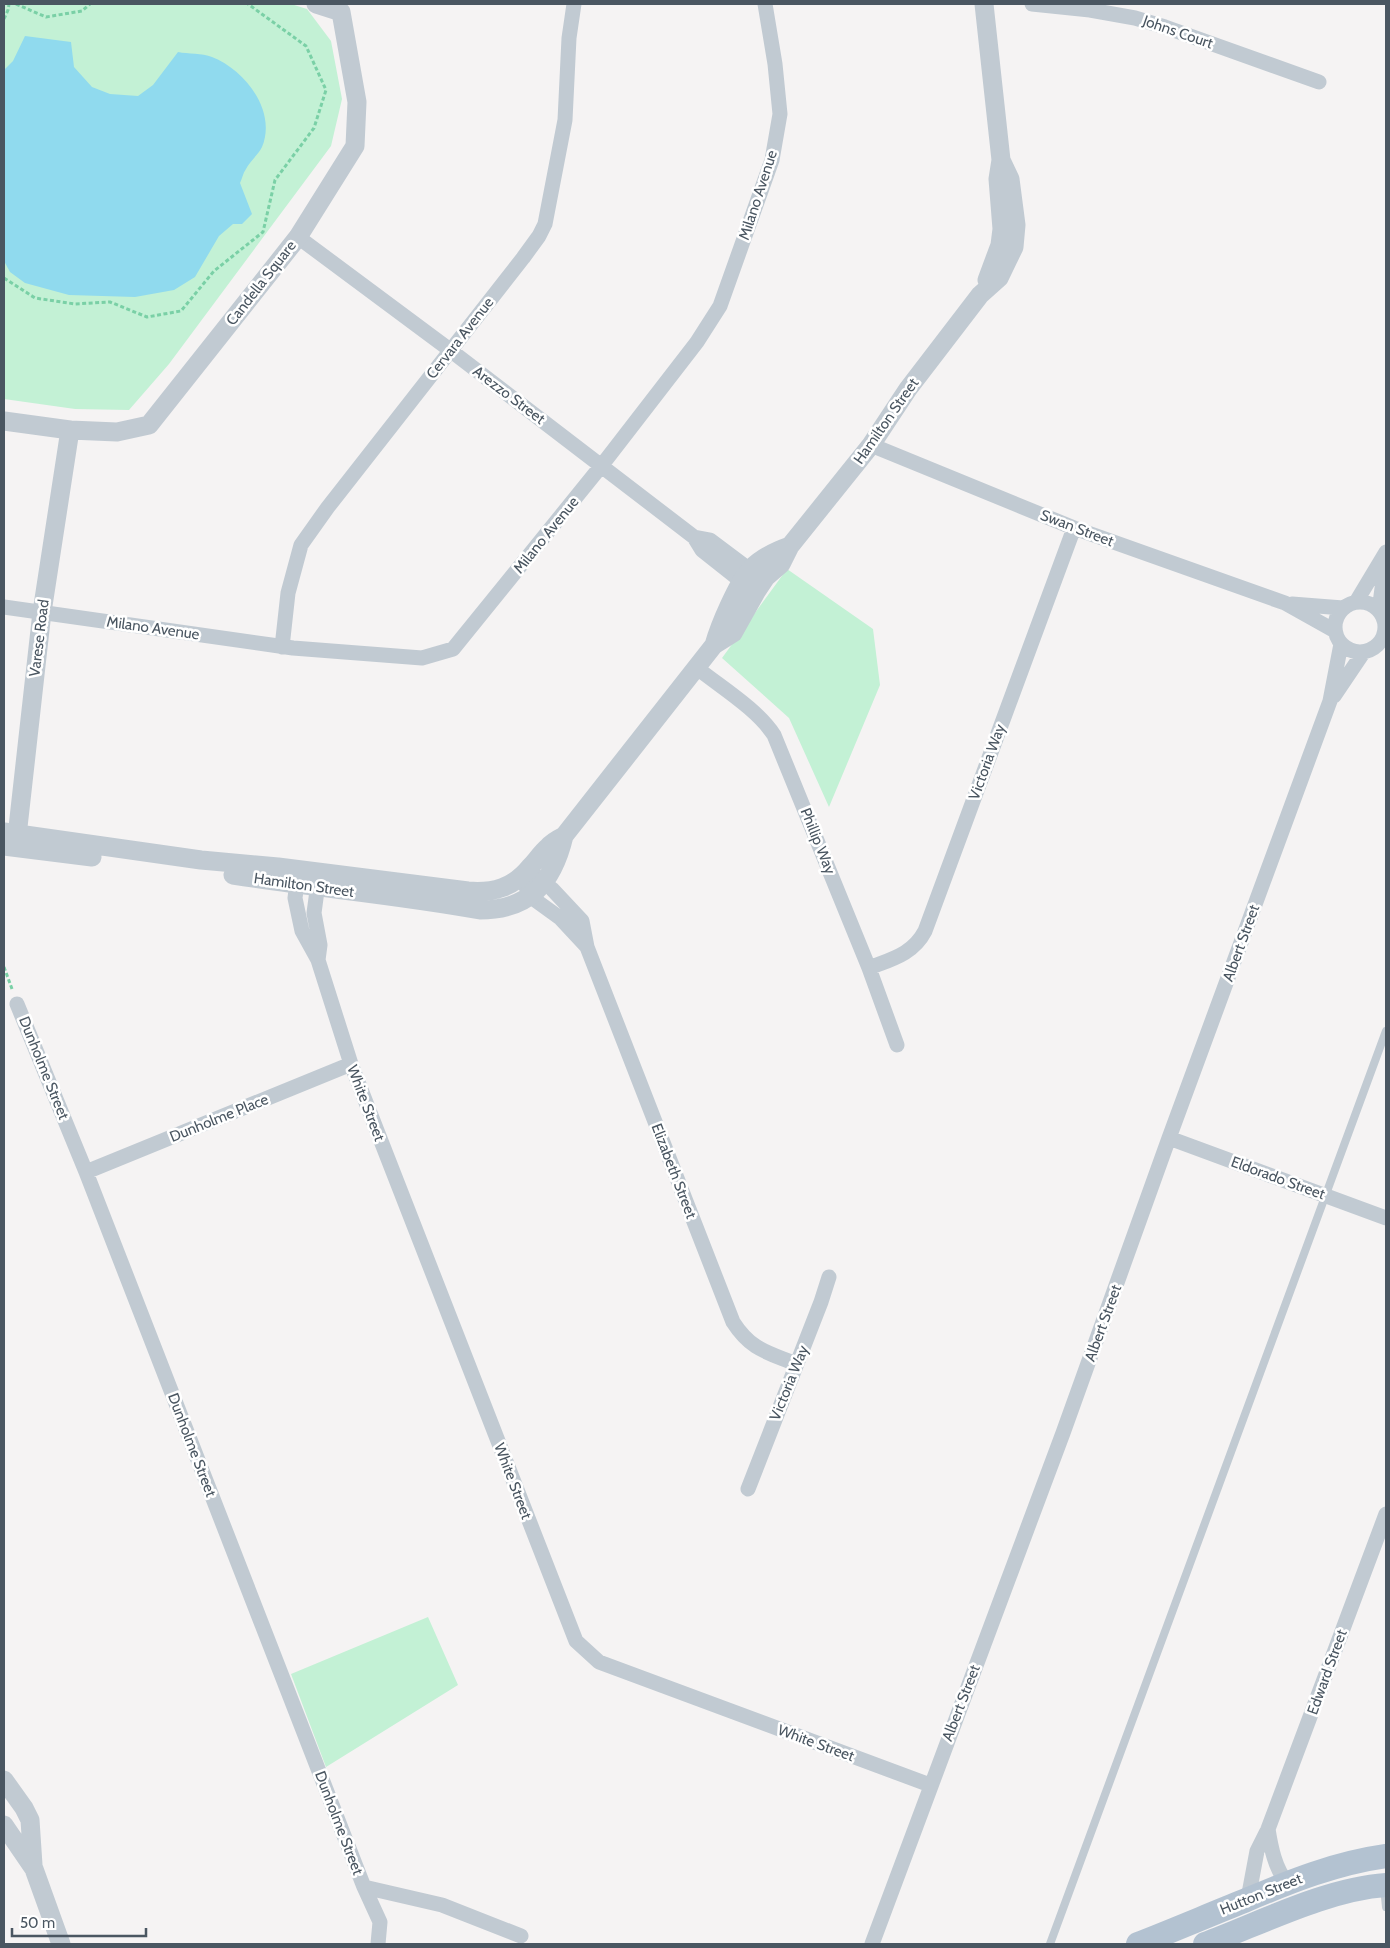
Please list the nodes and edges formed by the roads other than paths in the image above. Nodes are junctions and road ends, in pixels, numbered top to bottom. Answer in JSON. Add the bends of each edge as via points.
{"nodes":[{"id":1,"x":316,"y":4,"type":"edge"},
{"id":2,"x":574,"y":4,"type":"edge"},
{"id":3,"x":765,"y":4,"type":"edge"},
{"id":4,"x":984,"y":4,"type":"edge"},
{"id":5,"x":994,"y":4,"type":"edge"},
{"id":6,"x":1032,"y":4,"type":"edge"},
{"id":7,"x":343,"y":8,"type":"edge"},
{"id":8,"x":1319,"y":82,"type":"dead end"},
{"id":9,"x":298,"y":237,"type":"junction"},
{"id":10,"x":450,"y":350,"type":"junction"},
{"id":11,"x":4,"y":421,"type":"edge"},
{"id":12,"x":70,"y":430,"type":"junction"},
{"id":13,"x":871,"y":444,"type":"junction"},
{"id":14,"x":602,"y":465,"type":"junction"},
{"id":15,"x":1074,"y":528,"type":"junction"},
{"id":16,"x":1386,"y":552,"type":"edge"},
{"id":17,"x":1386,"y":556,"type":"edge"},
{"id":18,"x":752,"y":581,"type":"junction"},
{"id":19,"x":1286,"y":603,"type":"junction"},
{"id":20,"x":1349,"y":605,"type":"junction"},
{"id":21,"x":4,"y":607,"type":"edge"},
{"id":22,"x":1379,"y":611,"type":"junction"},
{"id":23,"x":42,"y":612,"type":"junction"},
{"id":24,"x":1386,"y":627,"type":"edge"},
{"id":25,"x":1338,"y":638,"type":"junction"},
{"id":26,"x":282,"y":647,"type":"junction"},
{"id":27,"x":1382,"y":647,"type":"edge"},
{"id":28,"x":1363,"y":652,"type":"junction"},
{"id":29,"x":697,"y":668,"type":"junction"},
{"id":30,"x":1330,"y":701,"type":"junction"},
{"id":31,"x":564,"y":836,"type":"junction"},
{"id":32,"x":10,"y":840,"type":"edge"},
{"id":33,"x":526,"y":871,"type":"junction"},
{"id":34,"x":298,"y":877,"type":"junction"},
{"id":35,"x":318,"y":880,"type":"junction"},
{"id":36,"x":543,"y":882,"type":"junction"},
{"id":37,"x":531,"y":897,"type":"junction"},
{"id":38,"x":587,"y":947,"type":"junction"},
{"id":39,"x":318,"y":960,"type":"junction"},
{"id":40,"x":869,"y":968,"type":"junction"},
{"id":41,"x":17,"y":1004,"type":"road end"},
{"id":42,"x":1386,"y":1031,"type":"edge"},
{"id":43,"x":897,"y":1045,"type":"dead end"},
{"id":44,"x":351,"y":1064,"type":"junction"},
{"id":45,"x":1169,"y":1138,"type":"junction"},
{"id":46,"x":86,"y":1172,"type":"junction"},
{"id":47,"x":1326,"y":1195,"type":"junction"},
{"id":48,"x":1386,"y":1218,"type":"edge"},
{"id":49,"x":829,"y":1277,"type":"dead end"},
{"id":50,"x":796,"y":1364,"type":"junction"},
{"id":51,"x":748,"y":1489,"type":"dead end"},
{"id":52,"x":1386,"y":1514,"type":"edge"},
{"id":53,"x":4,"y":1780,"type":"edge"},
{"id":54,"x":930,"y":1786,"type":"junction"},
{"id":55,"x":4,"y":1825,"type":"edge"},
{"id":56,"x":1268,"y":1829,"type":"junction"},
{"id":57,"x":1386,"y":1856,"type":"edge"},
{"id":58,"x":34,"y":1869,"type":"junction"},
{"id":59,"x":1287,"y":1883,"type":"junction"},
{"id":60,"x":364,"y":1887,"type":"junction"},
{"id":61,"x":1385,"y":1892,"type":"edge"},
{"id":62,"x":1248,"y":1899,"type":"junction"},
{"id":63,"x":521,"y":1936,"type":"dead end"},
{"id":64,"x":61,"y":1944,"type":"edge"},
{"id":65,"x":378,"y":1944,"type":"edge"},
{"id":66,"x":872,"y":1944,"type":"edge"},
{"id":67,"x":1050,"y":1944,"type":"edge"},
{"id":68,"x":1138,"y":1944,"type":"edge"},
{"id":69,"x":1209,"y":1944,"type":"edge"}],
"edges":[{"from":1,"to":7,"type":"street","name":"Candella Square"},
{"from":2,"to":10,"type":"street","name":"Cervara Avenue","via":[[565,120],[545,224]]},
{"from":3,"to":14,"type":"street","name":"Milano Avenue","via":[[780,114],[772,160],[713,319]]},
{"from":4,"to":5,"type":"street"},
{"from":4,"to":13,"type":"street","name":"Hamilton Street","via":[[1001,160],[998,179],[1000,244],[980,294]]},
{"from":6,"to":8,"type":"street","name":"Johns Court","via":[[1135,18]]},
{"from":7,"to":9,"type":"street","name":"Candella Square","via":[[357,102],[355,146]]},
{"from":9,"to":10,"type":"street","name":"Arezzo Street"},
{"from":9,"to":12,"type":"street","name":"Candella Square","via":[[149,425],[118,432]]},
{"from":10,"to":14,"type":"street","name":"Arezzo Street"},
{"from":10,"to":26,"type":"street","name":"Cervara Avenue","via":[[301,545],[288,593]]},
{"from":11,"to":12,"type":"street","name":"Candella Square"},
{"from":12,"to":23,"type":"street","name":"Varese Road"},
{"from":13,"to":15,"type":"street","name":"Swan Street"},
{"from":13,"to":18,"type":"street","name":"Hamilton Street","via":[[790,546],[781,564]]},
{"from":14,"to":18,"type":"street","name":"Arezzo Street","via":[[694,537],[702,550]]},
{"from":14,"to":26,"type":"street","name":"Milano Avenue","via":[[453,648],[422,658]]},
{"from":15,"to":19,"type":"street","name":"Swan Street"},
{"from":15,"to":40,"type":"street","name":"Victoria Way","via":[[925,930],[917,944],[906,952]]},
{"from":16,"to":20,"type":"street"},
{"from":17,"to":22,"type":"street"},
{"from":18,"to":29,"type":"street","name":"Hamilton Street","via":[[733,633],[714,645]]},
{"from":19,"to":20,"type":"street","name":"Swan Street"},
{"from":19,"to":25,"type":"street","name":"Swan Street"},
{"from":20,"to":22,"type":"street","via":[[1371,605]]},
{"from":20,"to":25,"type":"street","via":[[1336,619]]},
{"from":21,"to":23,"type":"street","name":"Milano Avenue"},
{"from":22,"to":24,"type":"street"},
{"from":23,"to":26,"type":"street","name":"Milano Avenue"},
{"from":23,"to":32,"type":"street","name":"Varese Road"},
{"from":24,"to":27,"type":"street"},
{"from":25,"to":28,"type":"street","via":[[1349,650]]},
{"from":25,"to":30,"type":"street","name":"Albert Street"},
{"from":27,"to":28,"type":"street"},
{"from":28,"to":30,"type":"street","name":"Albert Street"},
{"from":29,"to":31,"type":"street","name":"Hamilton Street"},
{"from":29,"to":40,"type":"street","name":"Phillip Way","via":[[757,715],[774,735]]},
{"from":30,"to":45,"type":"street","name":"Albert Street"},
{"from":31,"to":33,"type":"street","name":"Hamilton Street","via":[[547,847]]},
{"from":31,"to":36,"type":"street","name":"Hamilton Street","via":[[559,855]]},
{"from":32,"to":34,"type":"street","name":"Hamilton Street"},
{"from":33,"to":35,"type":"street","name":"Hamilton Street","via":[[508,886],[483,892]]},
{"from":33,"to":36,"type":"street","name":"Elizabeth Street"},
{"from":33,"to":37,"type":"street","via":[[526,887]]},
{"from":34,"to":35,"type":"street","name":"Hamilton Street"},
{"from":34,"to":39,"type":"street","name":"White Street","via":[[295,898],[299,922]]},
{"from":35,"to":37,"type":"street","name":"Hamilton Street","via":[[385,895],[480,910],[510,907]]},
{"from":35,"to":39,"type":"street","name":"White Street","via":[[314,914],[320,945]]},
{"from":36,"to":37,"type":"street","name":"Hamilton Street"},
{"from":36,"to":38,"type":"street","name":"Elizabeth Street","via":[[582,921]]},
{"from":37,"to":38,"type":"street","name":"Elizabeth Street","via":[[560,918]]},
{"from":38,"to":50,"type":"street","name":"Elizabeth Street","via":[[733,1322],[755,1347]]},
{"from":39,"to":44,"type":"street","name":"White Street"},
{"from":40,"to":43,"type":"street","name":"Phillip Way"},
{"from":41,"to":46,"type":"street","name":"Dunholme Street"},
{"from":42,"to":47,"type":"lane"},
{"from":44,"to":46,"type":"street","name":"Dunholme Place"},
{"from":44,"to":54,"type":"street","name":"White Street","via":[[576,1641],[599,1662]]},
{"from":45,"to":47,"type":"street","name":"Eldorado Street"},
{"from":45,"to":54,"type":"street","name":"Albert Street","via":[[1063,1433]]},
{"from":46,"to":60,"type":"street","name":"Dunholme Street"},
{"from":47,"to":48,"type":"street","name":"Eldorado Street"},
{"from":47,"to":67,"type":"lane"},
{"from":49,"to":50,"type":"street","name":"Victoria Way"},
{"from":50,"to":51,"type":"street","name":"Victoria Way"},
{"from":52,"to":56,"type":"street","name":"Edward Street"},
{"from":53,"to":58,"type":"street","via":[[30,1820]]},
{"from":54,"to":66,"type":"street","name":"Albert Street"},
{"from":55,"to":58,"type":"street"},
{"from":56,"to":59,"type":"street","via":[[1271,1851]]},
{"from":56,"to":62,"type":"street","name":"Edward Street","via":[[1257,1851]]},
{"from":57,"to":59,"type":"main road","name":"Hutton Street","via":[[1342,1865]]},
{"from":58,"to":64,"type":"street"},
{"from":59,"to":62,"type":"main road","name":"Hutton Street"},
{"from":60,"to":63,"type":"street","name":"Dunholme Street","via":[[442,1905]]},
{"from":60,"to":65,"type":"street","name":"Dunholme Street","via":[[380,1922]]},
{"from":61,"to":69,"type":"main road","name":"Hutton Street","via":[[1325,1897]]},
{"from":62,"to":68,"type":"main road","name":"Hutton Street"}]}
